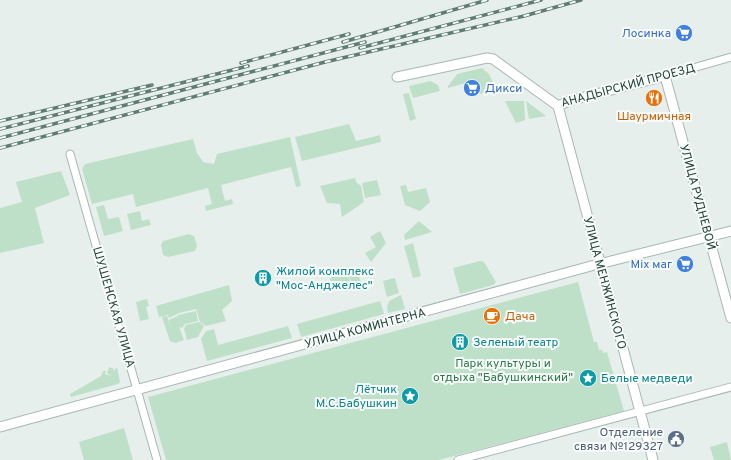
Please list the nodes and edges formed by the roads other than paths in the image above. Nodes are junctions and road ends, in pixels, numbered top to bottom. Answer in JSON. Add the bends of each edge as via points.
{"nodes":[{"id":1,"x":730,"y":57,"type":"edge"},
{"id":2,"x":666,"y":76,"type":"junction"},
{"id":3,"x":397,"y":77,"type":"dead end"},
{"id":4,"x":558,"y":106,"type":"junction"},
{"id":5,"x":70,"y":154,"type":"dead end"},
{"id":6,"x":731,"y":231,"type":"edge"},
{"id":7,"x":708,"y":236,"type":"junction"},
{"id":8,"x":601,"y":264,"type":"junction"},
{"id":9,"x":731,"y":318,"type":"edge"},
{"id":10,"x":731,"y":387,"type":"edge"},
{"id":11,"x":138,"y":390,"type":"junction"},
{"id":12,"x":640,"y":410,"type":"junction"},
{"id":13,"x":0,"y":428,"type":"edge"},
{"id":14,"x":157,"y":460,"type":"edge"},
{"id":15,"x":458,"y":460,"type":"edge"},
{"id":16,"x":653,"y":460,"type":"edge"}],
"edges":[{"from":1,"to":2,"type":"street","name":"АНАДЫРСКИЙ ПРОЕЗД"},
{"from":2,"to":4,"type":"street","name":"АНАДЫРСКИЙ ПРОЕЗД"},
{"from":2,"to":7,"type":"street","name":"УЛИЦА РУДНЕВОЙ"},
{"from":3,"to":4,"type":"street","name":"АНАДЫРСКИЙ ПРОЕЗД","via":[[487,58],[493,59]]},
{"from":4,"to":8,"type":"street","name":"УЛИЦА МЕНЖИНСКОГО"},
{"from":5,"to":11,"type":"street","name":"ШУШЕНСКАЯ УЛИЦА"},
{"from":6,"to":7,"type":"street","name":"УЛИЦА КОМИНТЕРНА"},
{"from":7,"to":8,"type":"street","name":"УЛИЦА КОМИНТЕРНА"},
{"from":7,"to":9,"type":"street","name":"УЛИЦА РУДНЕВОЙ"},
{"from":8,"to":11,"type":"street","name":"УЛИЦА КОМИНТЕРНА"},
{"from":8,"to":12,"type":"street","name":"УЛИЦА МЕНЖИНСКОГО"},
{"from":10,"to":12,"type":"street"},
{"from":11,"to":13,"type":"street","name":"УЛИЦА КОМИНТЕРНА"},
{"from":11,"to":14,"type":"street","name":"ШУШЕНСКАЯ УЛИЦА"},
{"from":12,"to":15,"type":"street"},
{"from":12,"to":16,"type":"street","name":"УЛИЦА МЕНЖИНСКОГО"}]}
